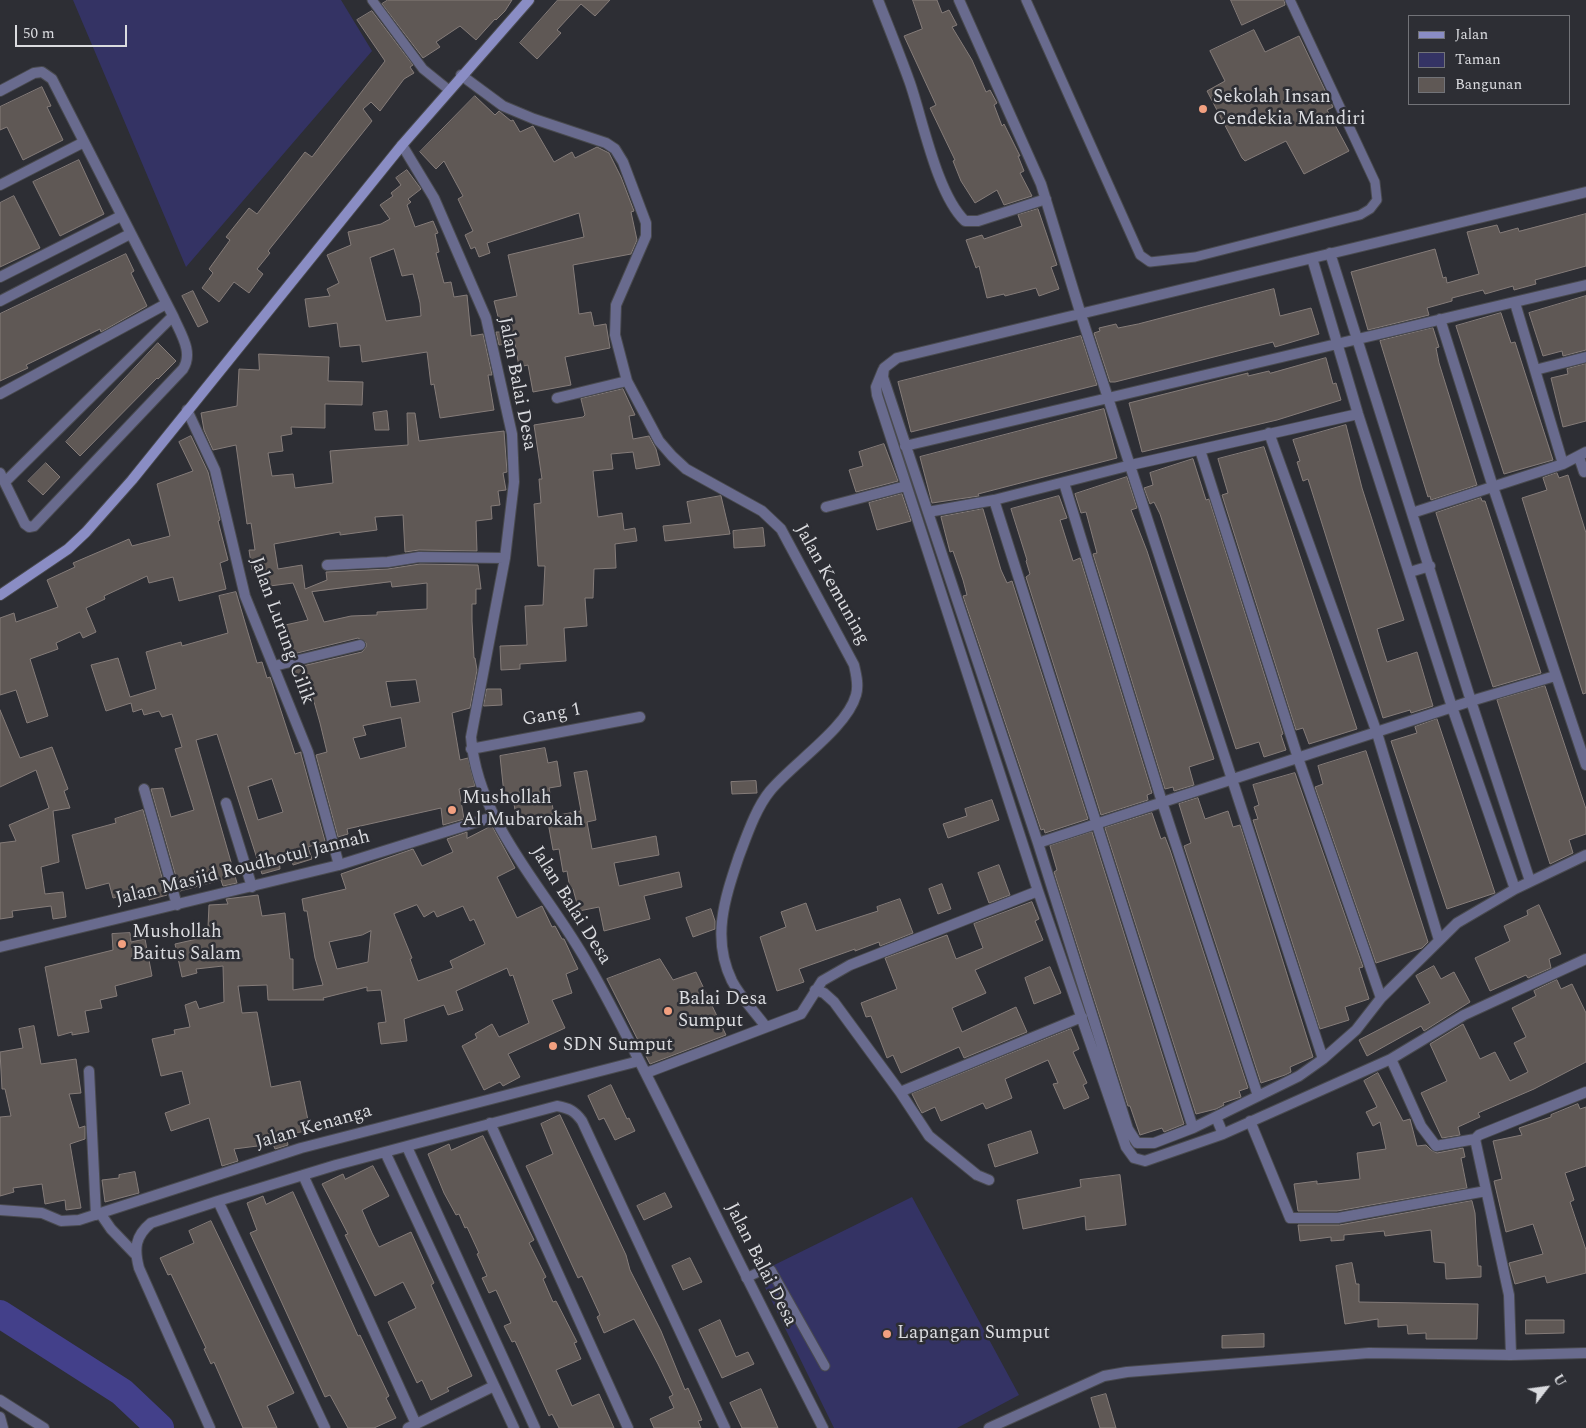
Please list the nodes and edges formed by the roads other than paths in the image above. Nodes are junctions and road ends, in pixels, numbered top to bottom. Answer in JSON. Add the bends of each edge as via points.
{"nodes":[{"id":1,"x":372,"y":0,"type":"edge"},
{"id":2,"x":529,"y":0,"type":"edge"},
{"id":3,"x":878,"y":0,"type":"edge"},
{"id":4,"x":959,"y":0,"type":"edge"},
{"id":5,"x":1026,"y":0,"type":"edge"},
{"id":6,"x":1290,"y":0,"type":"edge"},
{"id":7,"x":461,"y":76,"type":"junction"},
{"id":8,"x":449,"y":90,"type":"junction"},
{"id":9,"x":0,"y":91,"type":"edge"},
{"id":10,"x":84,"y":142,"type":"junction"},
{"id":11,"x":402,"y":144,"type":"junction"},
{"id":12,"x":0,"y":185,"type":"edge"},
{"id":13,"x":1586,"y":192,"type":"edge"},
{"id":14,"x":1046,"y":200,"type":"junction"},
{"id":15,"x":121,"y":216,"type":"junction"},
{"id":16,"x":130,"y":234,"type":"junction"},
{"id":17,"x":1330,"y":253,"type":"junction"},
{"id":18,"x":1312,"y":258,"type":"junction"},
{"id":19,"x":0,"y":277,"type":"edge"},
{"id":20,"x":1586,"y":285,"type":"edge"},
{"id":21,"x":0,"y":301,"type":"edge"},
{"id":22,"x":1515,"y":303,"type":"junction"},
{"id":23,"x":166,"y":304,"type":"junction"},
{"id":24,"x":1081,"y":315,"type":"junction"},
{"id":25,"x":173,"y":316,"type":"junction"},
{"id":26,"x":1440,"y":319,"type":"junction"},
{"id":27,"x":1358,"y":340,"type":"junction"},
{"id":28,"x":1339,"y":344,"type":"junction"},
{"id":29,"x":1586,"y":357,"type":"edge"},
{"id":30,"x":884,"y":368,"type":"junction"},
{"id":31,"x":1535,"y":370,"type":"junction"},
{"id":32,"x":627,"y":381,"type":"junction"},
{"id":33,"x":0,"y":394,"type":"edge"},
{"id":34,"x":557,"y":398,"type":"dead end"},
{"id":35,"x":1108,"y":398,"type":"junction"},
{"id":36,"x":188,"y":410,"type":"junction"},
{"id":37,"x":1358,"y":414,"type":"junction"},
{"id":38,"x":1269,"y":433,"type":"junction"},
{"id":39,"x":904,"y":446,"type":"junction"},
{"id":40,"x":1200,"y":450,"type":"junction"},
{"id":41,"x":1582,"y":455,"type":"edge"},
{"id":42,"x":1562,"y":464,"type":"junction"},
{"id":43,"x":1131,"y":465,"type":"junction"},
{"id":44,"x":1585,"y":474,"type":"edge"},
{"id":45,"x":2,"y":478,"type":"edge"},
{"id":46,"x":1064,"y":483,"type":"junction"},
{"id":47,"x":906,"y":486,"type":"junction"},
{"id":48,"x":1494,"y":487,"type":"junction"},
{"id":49,"x":994,"y":500,"type":"junction"},
{"id":50,"x":826,"y":507,"type":"dead end"},
{"id":51,"x":928,"y":512,"type":"junction"},
{"id":52,"x":1412,"y":513,"type":"junction"},
{"id":53,"x":505,"y":558,"type":"junction"},
{"id":54,"x":327,"y":565,"type":"dead end"},
{"id":55,"x":1430,"y":566,"type":"junction"},
{"id":56,"x":1410,"y":572,"type":"junction"},
{"id":57,"x":0,"y":594,"type":"edge"},
{"id":58,"x":360,"y":645,"type":"dead end"},
{"id":59,"x":274,"y":666,"type":"junction"},
{"id":60,"x":1555,"y":676,"type":"junction"},
{"id":61,"x":1471,"y":701,"type":"junction"},
{"id":62,"x":1452,"y":708,"type":"junction"},
{"id":63,"x":640,"y":717,"type":"dead end"},
{"id":64,"x":1377,"y":734,"type":"junction"},
{"id":65,"x":472,"y":749,"type":"junction"},
{"id":66,"x":1298,"y":758,"type":"junction"},
{"id":67,"x":1586,"y":765,"type":"edge"},
{"id":68,"x":1231,"y":780,"type":"junction"},
{"id":69,"x":144,"y":789,"type":"dead end"},
{"id":70,"x":1162,"y":802,"type":"junction"},
{"id":71,"x":226,"y":803,"type":"dead end"},
{"id":72,"x":493,"y":817,"type":"junction"},
{"id":73,"x":1096,"y":824,"type":"junction"},
{"id":74,"x":1038,"y":843,"type":"junction"},
{"id":75,"x":1586,"y":855,"type":"edge"},
{"id":76,"x":339,"y":865,"type":"junction"},
{"id":77,"x":1530,"y":881,"type":"junction"},
{"id":78,"x":252,"y":887,"type":"junction"},
{"id":79,"x":1515,"y":889,"type":"junction"},
{"id":80,"x":1038,"y":891,"type":"junction"},
{"id":81,"x":177,"y":905,"type":"junction"},
{"id":82,"x":1439,"y":940,"type":"junction"},
{"id":83,"x":0,"y":947,"type":"edge"},
{"id":84,"x":1586,"y":959,"type":"edge"},
{"id":85,"x":815,"y":990,"type":"junction"},
{"id":86,"x":1381,"y":998,"type":"junction"},
{"id":87,"x":1082,"y":1017,"type":"junction"},
{"id":88,"x":766,"y":1027,"type":"junction"},
{"id":89,"x":1323,"y":1059,"type":"junction"},
{"id":90,"x":1391,"y":1059,"type":"junction"},
{"id":91,"x":639,"y":1061,"type":"junction"},
{"id":92,"x":88,"y":1071,"type":"dead end"},
{"id":93,"x":646,"y":1073,"type":"junction"},
{"id":94,"x":900,"y":1092,"type":"junction"},
{"id":95,"x":1586,"y":1092,"type":"edge"},
{"id":96,"x":1258,"y":1096,"type":"junction"},
{"id":97,"x":1216,"y":1117,"type":"junction"},
{"id":98,"x":1250,"y":1121,"type":"junction"},
{"id":99,"x":490,"y":1123,"type":"junction"},
{"id":100,"x":1193,"y":1128,"type":"junction"},
{"id":101,"x":1223,"y":1134,"type":"junction"},
{"id":102,"x":1475,"y":1139,"type":"junction"},
{"id":103,"x":407,"y":1147,"type":"junction"},
{"id":104,"x":385,"y":1152,"type":"junction"},
{"id":105,"x":303,"y":1175,"type":"junction"},
{"id":106,"x":989,"y":1180,"type":"dead end"},
{"id":107,"x":1486,"y":1191,"type":"junction"},
{"id":108,"x":218,"y":1201,"type":"junction"},
{"id":109,"x":0,"y":1210,"type":"edge"},
{"id":110,"x":98,"y":1214,"type":"junction"},
{"id":111,"x":135,"y":1254,"type":"junction"},
{"id":112,"x":746,"y":1278,"type":"junction"},
{"id":113,"x":1586,"y":1353,"type":"edge"},
{"id":114,"x":1511,"y":1355,"type":"junction"},
{"id":115,"x":825,"y":1366,"type":"dead end"},
{"id":116,"x":494,"y":1386,"type":"junction"},
{"id":117,"x":0,"y":1400,"type":"edge"},
{"id":118,"x":523,"y":1400,"type":"junction"},
{"id":119,"x":507,"y":1411,"type":"junction"},
{"id":120,"x":0,"y":1417,"type":"edge"},
{"id":121,"x":412,"y":1426,"type":"edge"},
{"id":122,"x":4,"y":1428,"type":"edge"},
{"id":123,"x":44,"y":1428,"type":"edge"},
{"id":124,"x":210,"y":1428,"type":"edge"},
{"id":125,"x":325,"y":1428,"type":"edge"},
{"id":126,"x":514,"y":1428,"type":"edge"},
{"id":127,"x":535,"y":1428,"type":"edge"},
{"id":128,"x":628,"y":1428,"type":"edge"},
{"id":129,"x":725,"y":1428,"type":"edge"},
{"id":130,"x":823,"y":1428,"type":"edge"},
{"id":131,"x":989,"y":1428,"type":"edge"}],
"edges":[{"from":1,"to":8,"type":"lane","via":[[423,69]]},
{"from":2,"to":7,"type":"main road"},
{"from":3,"to":14,"type":"street","via":[[910,82],[941,180],[959,215],[965,221],[978,222]]},
{"from":4,"to":14,"type":"street","via":[[1026,147]]},
{"from":5,"to":6,"type":"lane","via":[[1140,255],[1150,262],[1195,257],[1360,214],[1377,200],[1376,182]]},
{"from":7,"to":8,"type":"main road"},
{"from":7,"to":32,"type":"street","name":"Jalan Kemuning","via":[[503,106],[606,143],[615,149],[623,162],[646,223],[646,236],[616,305],[615,335]]},
{"from":8,"to":11,"type":"main road"},
{"from":9,"to":10,"type":"street","via":[[34,73],[42,72],[52,78]]},
{"from":10,"to":12,"type":"street"},
{"from":10,"to":15,"type":"street"},
{"from":11,"to":36,"type":"main road"},
{"from":11,"to":53,"type":"street","name":"Jalan Balai Desa","via":[[434,198],[489,330],[513,443],[514,482]]},
{"from":13,"to":17,"type":"street"},
{"from":14,"to":24,"type":"street"},
{"from":15,"to":16,"type":"street"},
{"from":15,"to":19,"type":"street"},
{"from":16,"to":21,"type":"street"},
{"from":16,"to":23,"type":"street"},
{"from":17,"to":18,"type":"street"},
{"from":17,"to":27,"type":"street"},
{"from":18,"to":24,"type":"street"},
{"from":18,"to":28,"type":"street"},
{"from":20,"to":22,"type":"street"},
{"from":22,"to":26,"type":"street"},
{"from":22,"to":31,"type":"street"},
{"from":23,"to":25,"type":"street"},
{"from":23,"to":33,"type":"street"},
{"from":24,"to":30,"type":"street","via":[[897,358]]},
{"from":24,"to":35,"type":"street"},
{"from":25,"to":45,"type":"street"},
{"from":25,"to":45,"type":"street","via":[[188,352],[188,362],[34,526],[26,524]]},
{"from":26,"to":27,"type":"street"},
{"from":26,"to":48,"type":"street"},
{"from":27,"to":28,"type":"street"},
{"from":27,"to":52,"type":"street"},
{"from":28,"to":35,"type":"street"},
{"from":28,"to":37,"type":"street"},
{"from":29,"to":31,"type":"street"},
{"from":30,"to":39,"type":"street","via":[[883,377]]},
{"from":30,"to":47,"type":"street","via":[[876,387],[877,395]]},
{"from":31,"to":42,"type":"street"},
{"from":32,"to":34,"type":"street"},
{"from":32,"to":88,"type":"street","name":"Jalan Kemuning","via":[[659,441],[672,456],[686,468],[762,511],[782,529],[854,665],[857,680],[851,708],[821,742],[768,792],[746,838],[724,900],[721,935],[728,972]]},
{"from":35,"to":39,"type":"street"},
{"from":35,"to":43,"type":"street"},
{"from":36,"to":57,"type":"main road","via":[[86,532],[68,549]]},
{"from":36,"to":59,"type":"street","name":"Jalan Lurung Cilik","via":[[215,470],[245,596]]},
{"from":37,"to":38,"type":"street"},
{"from":37,"to":56,"type":"street"},
{"from":38,"to":40,"type":"street"},
{"from":38,"to":64,"type":"street"},
{"from":39,"to":51,"type":"street"},
{"from":40,"to":43,"type":"street"},
{"from":40,"to":66,"type":"street"},
{"from":41,"to":42,"type":"street"},
{"from":41,"to":44,"type":"street"},
{"from":42,"to":48,"type":"street"},
{"from":43,"to":46,"type":"street"},
{"from":43,"to":68,"type":"street"},
{"from":46,"to":49,"type":"street"},
{"from":46,"to":70,"type":"street"},
{"from":47,"to":50,"type":"street"},
{"from":47,"to":80,"type":"street"},
{"from":48,"to":52,"type":"street"},
{"from":48,"to":60,"type":"street"},
{"from":49,"to":51,"type":"street"},
{"from":49,"to":73,"type":"street"},
{"from":51,"to":74,"type":"street"},
{"from":52,"to":55,"type":"street"},
{"from":53,"to":54,"type":"street","via":[[419,557]]},
{"from":53,"to":65,"type":"street","name":"Jalan Balai Desa","via":[[474,711]]},
{"from":55,"to":56,"type":"street"},
{"from":55,"to":61,"type":"street"},
{"from":56,"to":62,"type":"street"},
{"from":58,"to":59,"type":"street"},
{"from":59,"to":76,"type":"street","name":"Jalan Lurung Cilik","via":[[308,752]]},
{"from":60,"to":61,"type":"street"},
{"from":60,"to":67,"type":"street"},
{"from":61,"to":62,"type":"street"},
{"from":61,"to":77,"type":"street"},
{"from":62,"to":64,"type":"street"},
{"from":62,"to":79,"type":"street"},
{"from":63,"to":65,"type":"street","name":"Gang 1"},
{"from":64,"to":66,"type":"street"},
{"from":64,"to":82,"type":"street"},
{"from":65,"to":72,"type":"street","name":"Jalan Balai Desa"},
{"from":66,"to":68,"type":"street"},
{"from":66,"to":86,"type":"street"},
{"from":68,"to":70,"type":"street"},
{"from":68,"to":89,"type":"street"},
{"from":69,"to":81,"type":"street"},
{"from":70,"to":73,"type":"street"},
{"from":70,"to":96,"type":"street"},
{"from":71,"to":78,"type":"street"},
{"from":72,"to":76,"type":"street","name":"Jalan Masjid Roudhotul Jannah"},
{"from":72,"to":91,"type":"street","name":"Jalan Balai Desa","via":[[587,962]]},
{"from":73,"to":74,"type":"street"},
{"from":73,"to":100,"type":"street"},
{"from":74,"to":100,"type":"street","via":[[1132,1137],[1137,1144],[1149,1144]]},
{"from":75,"to":77,"type":"street"},
{"from":76,"to":78,"type":"street","name":"Jalan Masjid Roudhotul Jannah"},
{"from":77,"to":79,"type":"street"},
{"from":78,"to":81,"type":"street","name":"Jalan Masjid Roudhotul Jannah"},
{"from":79,"to":82,"type":"street","via":[[1468,916]]},
{"from":80,"to":85,"type":"street","via":[[850,965],[822,981]]},
{"from":80,"to":87,"type":"street"},
{"from":81,"to":83,"type":"street","name":"Jalan Masjid Roudhotul Jannah"},
{"from":82,"to":86,"type":"street"},
{"from":84,"to":90,"type":"street","via":[[1464,1015]]},
{"from":85,"to":88,"type":"street","via":[[801,1014]]},
{"from":85,"to":94,"type":"street","via":[[824,992],[834,1002]]},
{"from":86,"to":89,"type":"street","via":[[1356,1030]]},
{"from":87,"to":94,"type":"street"},
{"from":87,"to":101,"type":"street","via":[[1126,1147],[1134,1158],[1145,1161]]},
{"from":88,"to":93,"type":"street"},
{"from":89,"to":96,"type":"street","via":[[1299,1076]]},
{"from":90,"to":98,"type":"street"},
{"from":90,"to":102,"type":"street","via":[[1421,1126],[1436,1146]]},
{"from":91,"to":93,"type":"street","name":"Jalan Balai Desa"},
{"from":91,"to":110,"type":"street","name":"Jalan Kenanga","via":[[301,1148]]},
{"from":92,"to":110,"type":"street"},
{"from":93,"to":112,"type":"street","name":"Jalan Balai Desa"},
{"from":94,"to":106,"type":"street","via":[[929,1136]]},
{"from":95,"to":102,"type":"street"},
{"from":96,"to":97,"type":"street"},
{"from":97,"to":100,"type":"street"},
{"from":97,"to":101,"type":"street"},
{"from":98,"to":101,"type":"street"},
{"from":98,"to":107,"type":"street","via":[[1290,1218],[1338,1218]]},
{"from":99,"to":103,"type":"street"},
{"from":99,"to":128,"type":"street"},
{"from":99,"to":129,"type":"street","via":[[557,1106],[576,1112]]},
{"from":102,"to":107,"type":"street"},
{"from":103,"to":104,"type":"street"},
{"from":103,"to":118,"type":"street"},
{"from":104,"to":105,"type":"street"},
{"from":104,"to":116,"type":"street"},
{"from":105,"to":108,"type":"street"},
{"from":105,"to":121,"type":"street"},
{"from":107,"to":114,"type":"street","via":[[1509,1295]]},
{"from":108,"to":111,"type":"street","via":[[151,1224],[136,1240]]},
{"from":108,"to":125,"type":"street"},
{"from":109,"to":110,"type":"street","name":"Jalan Kenanga","via":[[42,1213],[66,1222]]},
{"from":110,"to":111,"type":"street"},
{"from":111,"to":124,"type":"street"},
{"from":112,"to":115,"type":"lane","via":[[764,1269],[771,1270]]},
{"from":112,"to":130,"type":"street","name":"Jalan Balai Desa"},
{"from":113,"to":114,"type":"street"},
{"from":114,"to":131,"type":"street","via":[[1370,1353],[1127,1372],[1104,1376]]},
{"from":116,"to":119,"type":"street"},
{"from":116,"to":121,"type":"street"},
{"from":117,"to":123,"type":"street"},
{"from":118,"to":119,"type":"street"},
{"from":118,"to":127,"type":"street"},
{"from":119,"to":126,"type":"street"},
{"from":120,"to":122,"type":"street"}]}
